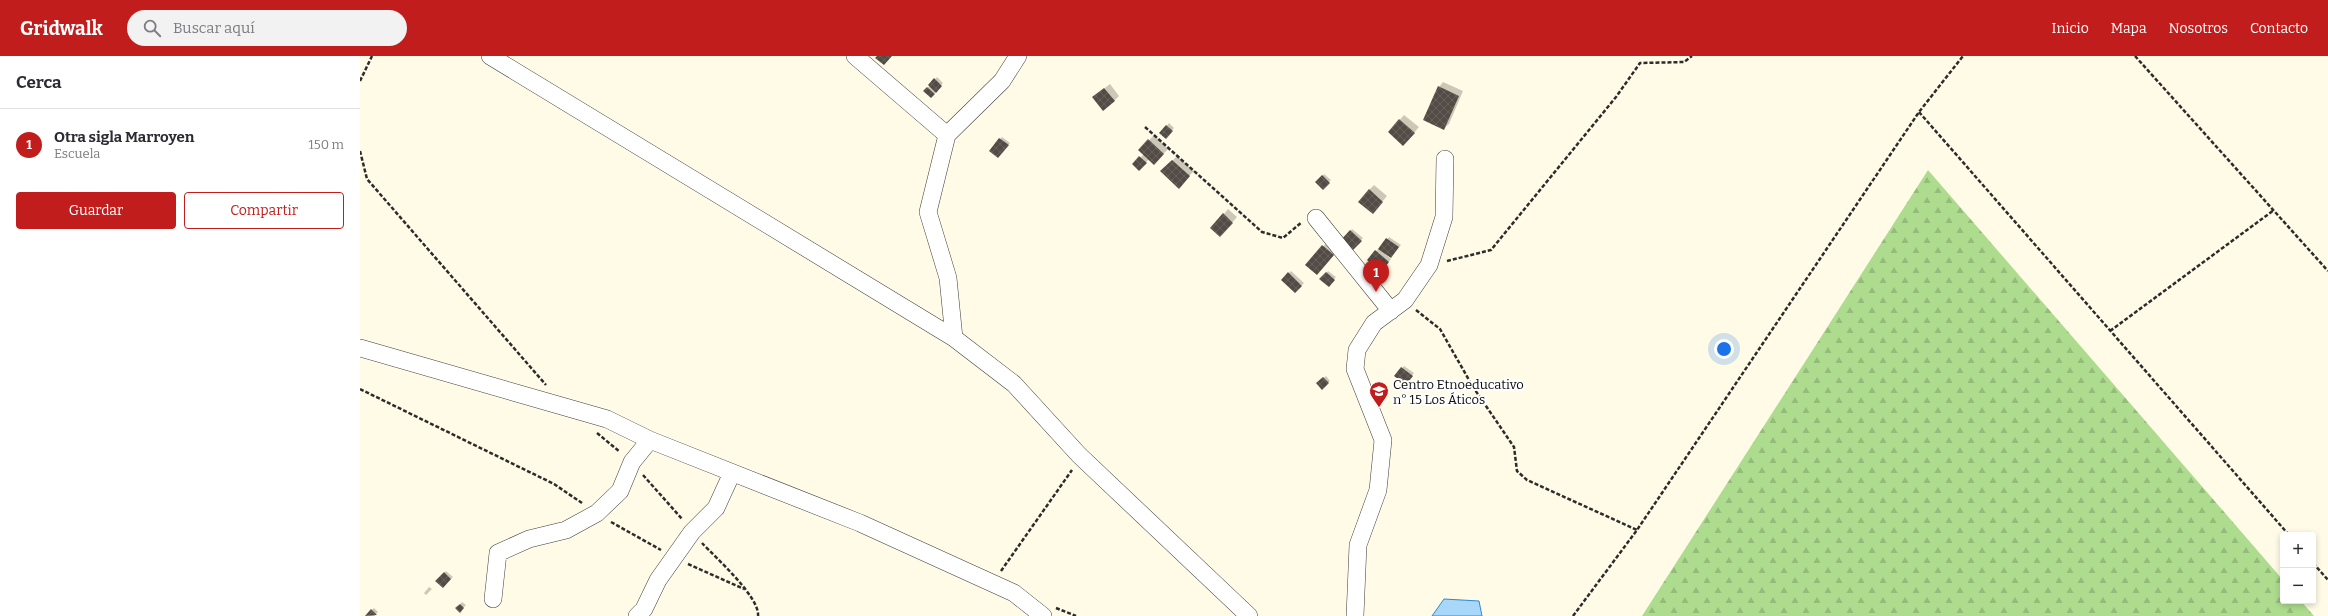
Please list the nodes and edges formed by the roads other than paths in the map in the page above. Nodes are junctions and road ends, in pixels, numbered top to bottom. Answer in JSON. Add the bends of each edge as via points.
{"nodes":[{"id":1,"x":490,"y":56,"type":"edge"},
{"id":2,"x":855,"y":56,"type":"edge"},
{"id":3,"x":1018,"y":56,"type":"edge"},
{"id":4,"x":947,"y":135,"type":"junction"},
{"id":5,"x":1445,"y":159,"type":"dead end"},
{"id":6,"x":1316,"y":218,"type":"road end"},
{"id":7,"x":1391,"y":311,"type":"junction"},
{"id":8,"x":954,"y":338,"type":"junction"},
{"id":9,"x":360,"y":348,"type":"edge"},
{"id":10,"x":650,"y":440,"type":"junction"},
{"id":11,"x":732,"y":473,"type":"junction"},
{"id":12,"x":493,"y":598,"type":"dead end"},
{"id":13,"x":637,"y":616,"type":"edge"},
{"id":14,"x":1043,"y":616,"type":"edge"},
{"id":15,"x":1248,"y":616,"type":"edge"},
{"id":16,"x":1355,"y":616,"type":"edge"}],
"edges":[{"from":1,"to":8,"type":"street"},
{"from":2,"to":4,"type":"street"},
{"from":3,"to":4,"type":"street","via":[[1002,81]]},
{"from":4,"to":8,"type":"street","via":[[928,212],[948,278]]},
{"from":5,"to":7,"type":"street","via":[[1444,217],[1429,265],[1405,300]]},
{"from":6,"to":7,"type":"street"},
{"from":7,"to":16,"type":"street","via":[[1374,323],[1357,350],[1355,370],[1383,440],[1378,490],[1358,545]]},
{"from":8,"to":15,"type":"street","via":[[1014,384],[1079,455]]},
{"from":9,"to":10,"type":"street","via":[[607,419]]},
{"from":10,"to":11,"type":"street"},
{"from":10,"to":12,"type":"street","via":[[632,462],[620,491],[597,513],[566,530],[528,539],[498,552]]},
{"from":11,"to":13,"type":"street","via":[[716,508],[692,532],[658,580],[644,608]]},
{"from":11,"to":14,"type":"street","via":[[860,523],[1014,592]]}]}
